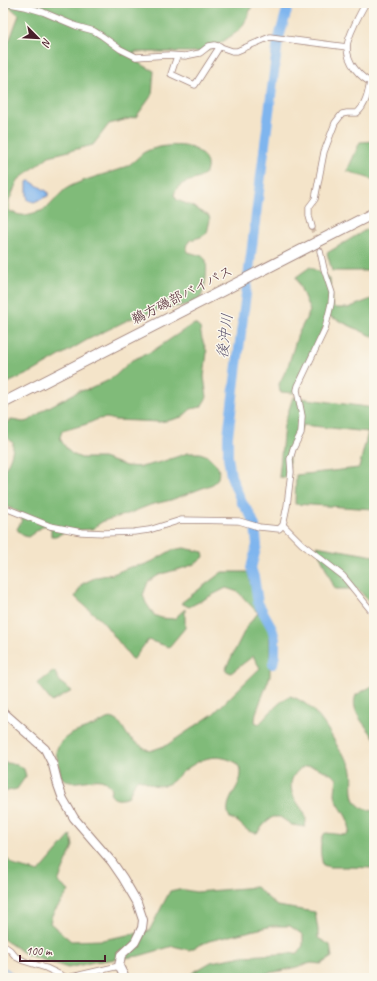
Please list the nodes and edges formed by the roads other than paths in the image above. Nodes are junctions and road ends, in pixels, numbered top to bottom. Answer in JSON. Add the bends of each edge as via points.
{"nodes":[{"id":1,"x":5,"y":3,"type":"edge"},
{"id":2,"x":366,"y":3,"type":"edge"},
{"id":3,"x":220,"y":46,"type":"junction"},
{"id":4,"x":347,"y":47,"type":"junction"},
{"id":5,"x":177,"y":56,"type":"junction"},
{"id":6,"x":372,"y":83,"type":"edge"},
{"id":7,"x":374,"y":213,"type":"edge"},
{"id":8,"x":312,"y":227,"type":"tunnel mouth"},
{"id":9,"x":320,"y":251,"type":"tunnel mouth"},
{"id":10,"x":3,"y":403,"type":"edge"},
{"id":11,"x":3,"y":507,"type":"edge"},
{"id":12,"x":283,"y":525,"type":"junction"},
{"id":13,"x":374,"y":614,"type":"edge"},
{"id":14,"x":3,"y":712,"type":"edge"},
{"id":15,"x":3,"y":945,"type":"edge"},
{"id":16,"x":119,"y":966,"type":"junction"},
{"id":17,"x":125,"y":978,"type":"edge"}],
"edges":[{"from":1,"to":5,"type":"street","via":[[43,12],[90,30],[136,57]]},
{"from":2,"to":4,"type":"street"},
{"from":3,"to":4,"type":"street","via":[[237,51],[270,37]]},
{"from":3,"to":5,"type":"street","via":[[209,46],[200,53]]},
{"from":3,"to":5,"type":"street","via":[[195,85],[171,74]]},
{"from":4,"to":6,"type":"street","via":[[358,73]]},
{"from":6,"to":8,"type":"street","via":[[361,109],[357,113],[342,114],[335,123],[324,152],[315,199],[309,207]]},
{"from":7,"to":10,"type":"highway","name":"鵜方磯部バイパス"},
{"from":9,"to":12,"type":"street","via":[[332,294],[331,304],[325,328],[297,390],[302,416],[301,433],[290,459],[291,472]]},
{"from":11,"to":12,"type":"street","via":[[50,526],[82,532],[134,532],[181,520],[239,521],[273,529],[279,529]]},
{"from":12,"to":13,"type":"street","via":[[302,544],[343,576]]},
{"from":14,"to":16,"type":"street","via":[[45,749],[70,812],[116,867],[137,902],[143,920],[142,928],[135,942],[121,956]]},
{"from":15,"to":16,"type":"street","via":[[16,957],[67,978]]},
{"from":16,"to":17,"type":"street"}]}
